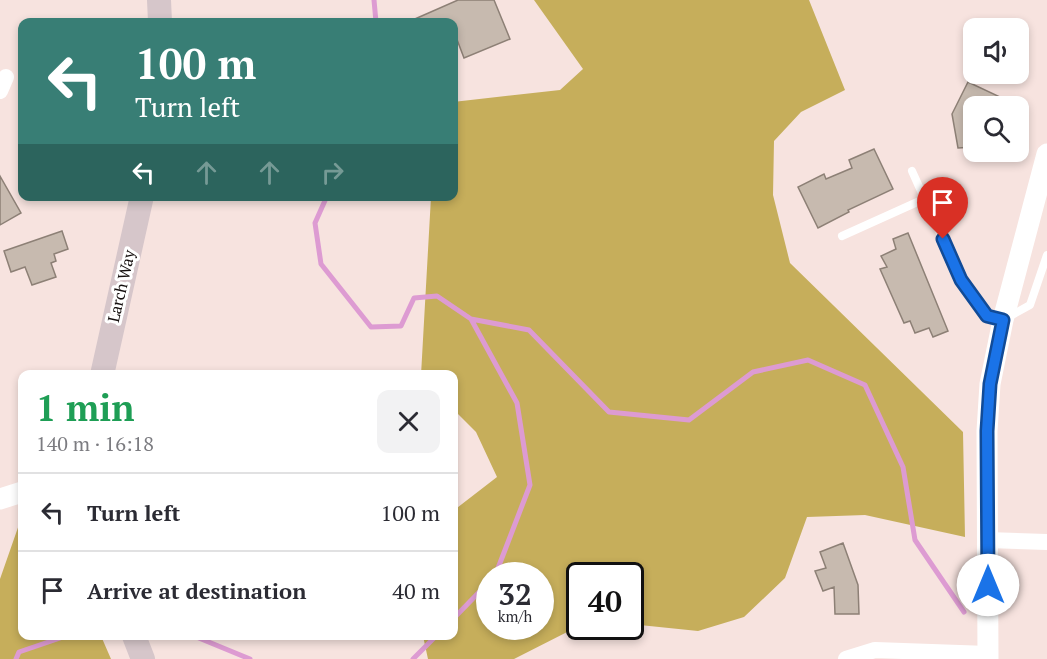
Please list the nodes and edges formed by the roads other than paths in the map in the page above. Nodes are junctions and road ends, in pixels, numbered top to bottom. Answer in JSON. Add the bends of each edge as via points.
{"nodes":[{"id":1,"x":159,"y":0,"type":"edge"},
{"id":2,"x":160,"y":18,"type":"edge"},
{"id":3,"x":1047,"y":154,"type":"edge"},
{"id":4,"x":912,"y":171,"type":"dead end"},
{"id":5,"x":924,"y":199,"type":"junction"},
{"id":6,"x":141,"y":201,"type":"edge"},
{"id":7,"x":842,"y":236,"type":"dead end"},
{"id":8,"x":1047,"y":255,"type":"edge"},
{"id":9,"x":1003,"y":320,"type":"junction"},
{"id":10,"x":103,"y":370,"type":"edge"},
{"id":11,"x":18,"y":493,"type":"edge"},
{"id":12,"x":0,"y":500,"type":"edge"},
{"id":13,"x":987,"y":540,"type":"junction"},
{"id":14,"x":1047,"y":542,"type":"edge"},
{"id":15,"x":136,"y":640,"type":"edge"},
{"id":16,"x":988,"y":657,"type":"edge"},
{"id":17,"x":143,"y":659,"type":"edge"},
{"id":18,"x":846,"y":659,"type":"edge"}],
"edges":[{"from":1,"to":2,"type":"main road"},
{"from":3,"to":9,"type":"street"},
{"from":4,"to":5,"type":"lane"},
{"from":5,"to":7,"type":"lane"},
{"from":5,"to":9,"type":"lane","via":[[961,280],[987,316]]},
{"from":6,"to":10,"type":"main road","name":"Larch Way"},
{"from":8,"to":9,"type":"lane","via":[[1030,305]]},
{"from":9,"to":13,"type":"street","via":[[990,384]]},
{"from":11,"to":12,"type":"street"},
{"from":13,"to":14,"type":"street"},
{"from":13,"to":16,"type":"street"},
{"from":15,"to":17,"type":"main road"},
{"from":16,"to":18,"type":"street","via":[[875,650]]}]}
